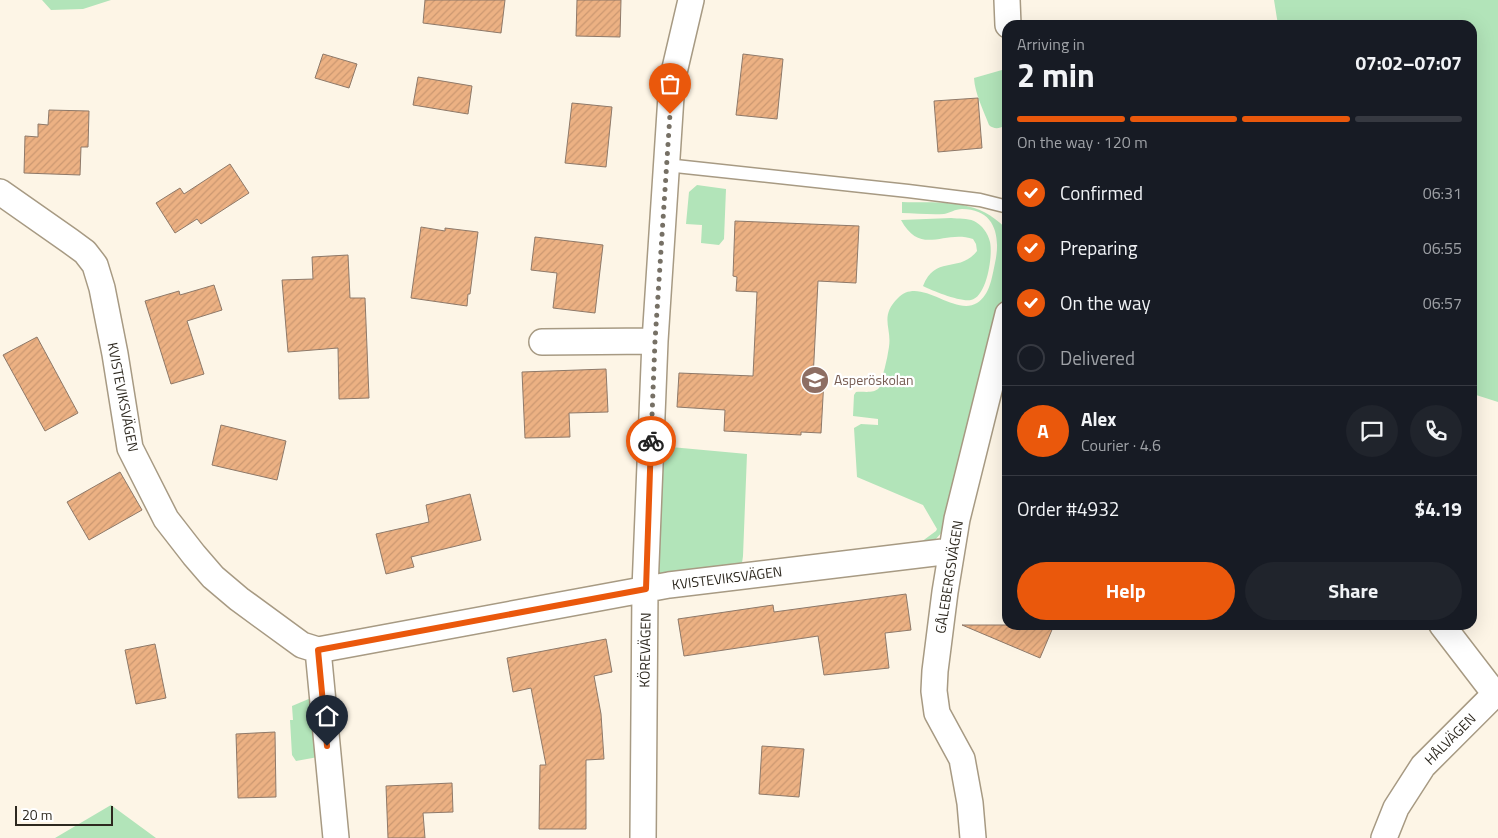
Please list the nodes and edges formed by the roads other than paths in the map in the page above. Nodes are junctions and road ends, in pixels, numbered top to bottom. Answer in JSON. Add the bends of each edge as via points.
{"nodes":[{"id":1,"x":691,"y":0,"type":"edge"},
{"id":2,"x":1007,"y":0,"type":"edge"},
{"id":3,"x":1008,"y":20,"type":"edge"},
{"id":4,"x":666,"y":165,"type":"junction"},
{"id":5,"x":0,"y":192,"type":"edge"},
{"id":6,"x":1002,"y":206,"type":"edge"},
{"id":7,"x":1002,"y":338,"type":"edge"},
{"id":8,"x":655,"y":341,"type":"junction"},
{"id":9,"x":542,"y":342,"type":"dead end"},
{"id":10,"x":951,"y":551,"type":"junction"},
{"id":11,"x":646,"y":589,"type":"junction"},
{"id":12,"x":1446,"y":630,"type":"edge"},
{"id":13,"x":318,"y":650,"type":"junction"},
{"id":14,"x":1496,"y":694,"type":"edge"},
{"id":15,"x":336,"y":838,"type":"edge"},
{"id":16,"x":643,"y":838,"type":"edge"},
{"id":17,"x":973,"y":838,"type":"edge"},
{"id":18,"x":1384,"y":838,"type":"edge"}],
"edges":[{"from":1,"to":4,"type":"street","name":"KÖREVÄGEN","via":[[672,81]]},
{"from":2,"to":3,"type":"street"},
{"from":4,"to":6,"type":"lane","via":[[908,191]]},
{"from":4,"to":8,"type":"street","name":"KÖREVÄGEN"},
{"from":5,"to":13,"type":"street","name":"KVISTEVIKSVÄGEN","via":[[85,252],[95,266],[115,354],[130,448],[166,519],[194,555],[238,599],[302,645]]},
{"from":7,"to":10,"type":"street","name":"GÅLEBERGSVÄGEN"},
{"from":8,"to":9,"type":"street"},
{"from":8,"to":11,"type":"street","name":"KÖREVÄGEN"},
{"from":10,"to":11,"type":"street","name":"KVISTEVIKSVÄGEN"},
{"from":10,"to":17,"type":"street","name":"GÅLEBERGSVÄGEN","via":[[934,691],[937,713],[962,759]]},
{"from":11,"to":13,"type":"street","name":"KVISTEVIKSVÄGEN"},
{"from":11,"to":16,"type":"street","name":"KÖREVÄGEN"},
{"from":12,"to":14,"type":"street","name":"HÅLVÄGEN"},
{"from":13,"to":15,"type":"street"},
{"from":14,"to":18,"type":"street","name":"HÅLVÄGEN","via":[[1423,766],[1396,808]]}]}
